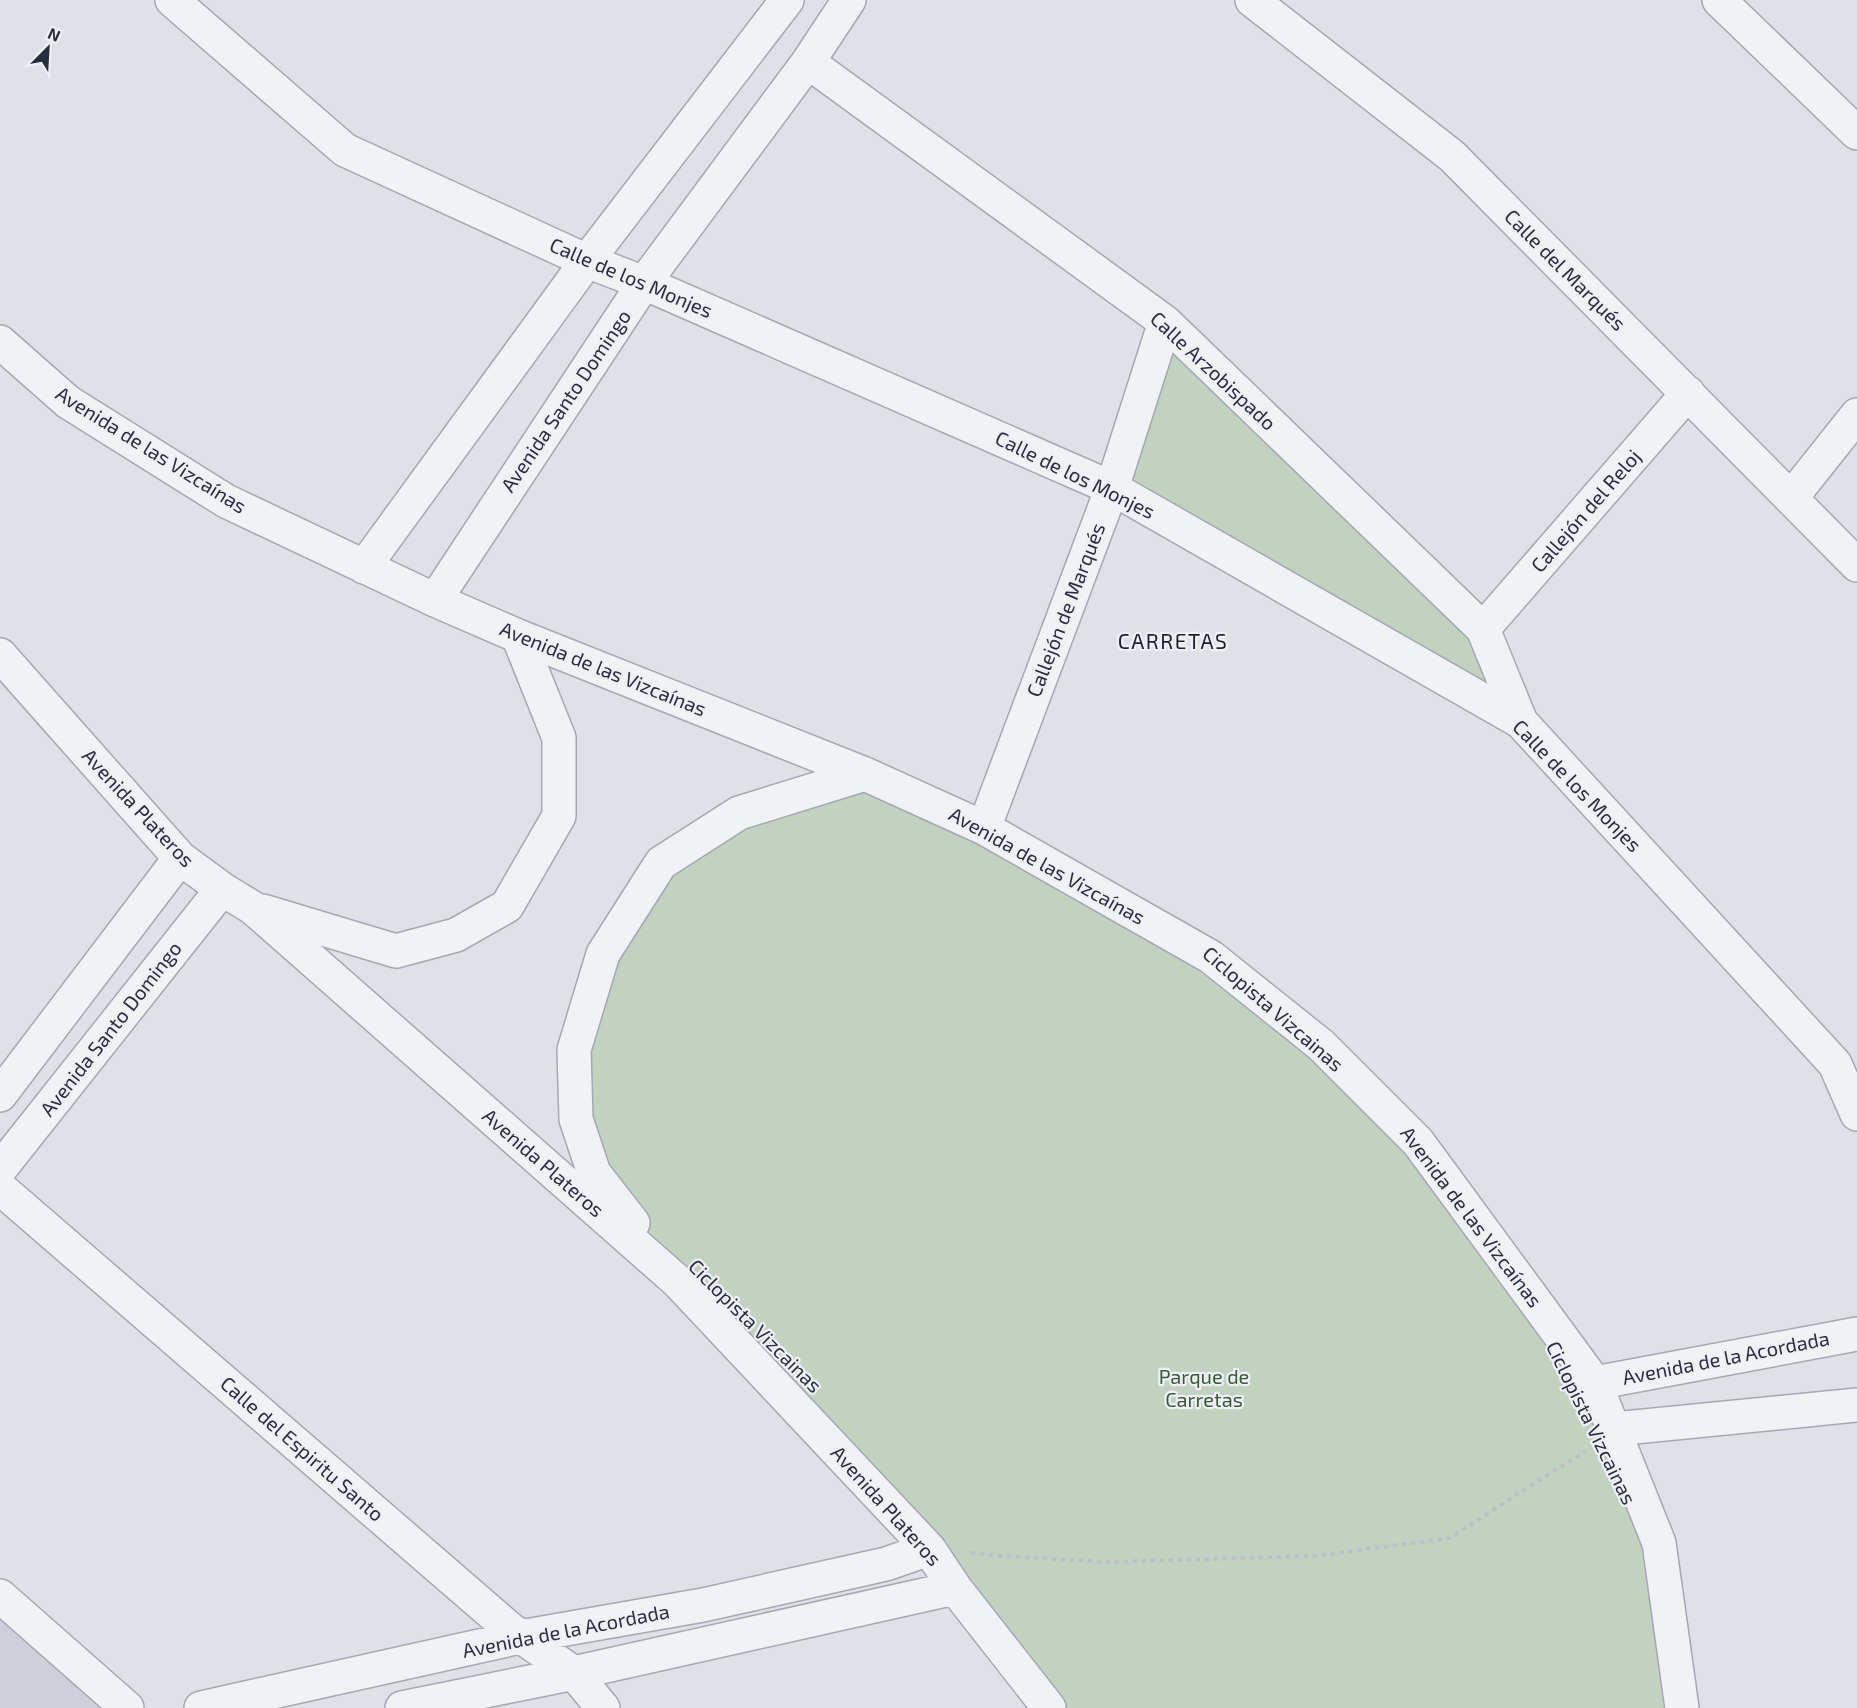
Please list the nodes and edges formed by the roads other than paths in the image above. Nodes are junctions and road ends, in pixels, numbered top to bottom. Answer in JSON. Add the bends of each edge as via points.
{"nodes":[{"id":1,"x":172,"y":0,"type":"edge"},
{"id":2,"x":787,"y":0,"type":"edge"},
{"id":3,"x":849,"y":0,"type":"edge"},
{"id":4,"x":1252,"y":0,"type":"edge"},
{"id":5,"x":1719,"y":0,"type":"edge"},
{"id":6,"x":808,"y":62,"type":"junction"},
{"id":7,"x":1857,"y":133,"type":"edge"},
{"id":8,"x":587,"y":261,"type":"junction"},
{"id":9,"x":644,"y":283,"type":"junction"},
{"id":10,"x":1165,"y":322,"type":"junction"},
{"id":11,"x":0,"y":342,"type":"edge"},
{"id":12,"x":1688,"y":393,"type":"junction"},
{"id":13,"x":1857,"y":415,"type":"edge"},
{"id":14,"x":1112,"y":488,"type":"junction"},
{"id":15,"x":1791,"y":498,"type":"junction"},
{"id":16,"x":1857,"y":565,"type":"edge"},
{"id":17,"x":364,"y":567,"type":"junction"},
{"id":18,"x":435,"y":600,"type":"junction"},
{"id":19,"x":1483,"y":629,"type":"junction"},
{"id":20,"x":518,"y":636,"type":"junction"},
{"id":21,"x":0,"y":655,"type":"edge"},
{"id":22,"x":1521,"y":722,"type":"junction"},
{"id":23,"x":865,"y":774,"type":"junction"},
{"id":24,"x":984,"y":828,"type":"junction"},
{"id":25,"x":180,"y":858,"type":"junction"},
{"id":26,"x":222,"y":889,"type":"junction"},
{"id":27,"x":253,"y":908,"type":"junction"},
{"id":28,"x":0,"y":1095,"type":"edge"},
{"id":29,"x":1857,"y":1114,"type":"edge"},
{"id":30,"x":0,"y":1169,"type":"edge"},
{"id":31,"x":0,"y":1188,"type":"edge"},
{"id":32,"x":677,"y":1281,"type":"junction"},
{"id":33,"x":1857,"y":1334,"type":"edge"},
{"id":34,"x":1594,"y":1383,"type":"junction"},
{"id":35,"x":1857,"y":1405,"type":"edge"},
{"id":36,"x":1614,"y":1428,"type":"junction"},
{"id":37,"x":929,"y":1549,"type":"junction"},
{"id":38,"x":955,"y":1588,"type":"junction"},
{"id":39,"x":0,"y":1596,"type":"edge"},
{"id":40,"x":520,"y":1637,"type":"junction"},
{"id":41,"x":574,"y":1673,"type":"junction"},
{"id":42,"x":127,"y":1708,"type":"edge"},
{"id":43,"x":201,"y":1708,"type":"edge"},
{"id":44,"x":402,"y":1708,"type":"edge"},
{"id":45,"x":603,"y":1708,"type":"edge"},
{"id":46,"x":1049,"y":1708,"type":"edge"},
{"id":47,"x":1682,"y":1708,"type":"edge"}],
"edges":[{"from":1,"to":8,"type":"street","name":"Calle de los Monjes","via":[[345,150]]},
{"from":2,"to":8,"type":"street"},
{"from":3,"to":6,"type":"street","name":"Avenida Santo Domingo"},
{"from":4,"to":12,"type":"street","name":"Calle del Marqués","via":[[1452,156]]},
{"from":5,"to":7,"type":"street"},
{"from":6,"to":9,"type":"street","name":"Avenida Santo Domingo"},
{"from":6,"to":10,"type":"street","name":"Calle Arzobispado"},
{"from":8,"to":9,"type":"street","name":"Calle de los Monjes"},
{"from":8,"to":17,"type":"street"},
{"from":9,"to":14,"type":"street","name":"Calle de los Monjes"},
{"from":9,"to":18,"type":"street","name":"Avenida Santo Domingo"},
{"from":10,"to":14,"type":"street","name":"Callejón de Marqués"},
{"from":10,"to":19,"type":"street","name":"Calle Arzobispado"},
{"from":11,"to":17,"type":"street","name":"Avenida de las Vizcaínas","via":[[68,402],[226,501]]},
{"from":12,"to":15,"type":"street","name":"Calle del Marqués"},
{"from":12,"to":19,"type":"street","name":"Callejón del Reloj"},
{"from":13,"to":15,"type":"street"},
{"from":14,"to":22,"type":"street","name":"Calle de los Monjes"},
{"from":14,"to":24,"type":"street","name":"Callejón de Marqués"},
{"from":15,"to":16,"type":"street","name":"Calle del Marqués"},
{"from":17,"to":18,"type":"street","name":"Avenida de las Vizcaínas"},
{"from":18,"to":20,"type":"street","name":"Avenida de las Vizcaínas"},
{"from":19,"to":22,"type":"street","name":"Calle Arzobispado"},
{"from":20,"to":23,"type":"street","name":"Avenida de las Vizcaínas"},
{"from":20,"to":27,"type":"street","via":[[559,738],[559,816],[507,906],[456,935],[396,951]]},
{"from":21,"to":25,"type":"street","name":"Avenida Plateros"},
{"from":22,"to":29,"type":"street","name":"Calle de los Monjes","via":[[1835,1064]]},
{"from":23,"to":24,"type":"street","name":"Avenida de las Vizcaínas"},
{"from":23,"to":32,"type":"street","via":[[740,813],[661,863],[603,954],[574,1050],[576,1119],[594,1173]]},
{"from":24,"to":34,"type":"street","name":"Avenida de las Vizcaínas","via":[[1211,957],[1321,1045],[1418,1142]]},
{"from":25,"to":26,"type":"street","name":"Avenida Plateros"},
{"from":25,"to":28,"type":"street"},
{"from":26,"to":27,"type":"street","name":"Avenida Plateros"},
{"from":26,"to":30,"type":"street","name":"Avenida Santo Domingo"},
{"from":27,"to":32,"type":"street","name":"Avenida Plateros"},
{"from":31,"to":40,"type":"street","name":"Calle del Espiritu Santo"},
{"from":32,"to":37,"type":"street","name":"Avenida Plateros"},
{"from":33,"to":34,"type":"street","name":"Avenida de la Acordada"},
{"from":34,"to":36,"type":"street","name":"Avenida de las Vizcaínas"},
{"from":35,"to":36,"type":"street"},
{"from":36,"to":47,"type":"street","name":"Avenida de las Vizcaínas","via":[[1659,1543]]},
{"from":37,"to":38,"type":"street","name":"Avenida Plateros"},
{"from":37,"to":40,"type":"street","name":"Avenida de la Acordada","via":[[886,1564],[703,1605]]},
{"from":38,"to":41,"type":"street","name":"Avenida de la Acordada"},
{"from":38,"to":46,"type":"street","name":"Avenida Plateros"},
{"from":39,"to":42,"type":"street"},
{"from":40,"to":41,"type":"street","name":"Calle del Espiritu Santo"},
{"from":40,"to":43,"type":"street","name":"Avenida de la Acordada"},
{"from":41,"to":44,"type":"street","name":"Avenida de la Acordada"},
{"from":41,"to":45,"type":"street","name":"Calle del Espiritu Santo"}]}
